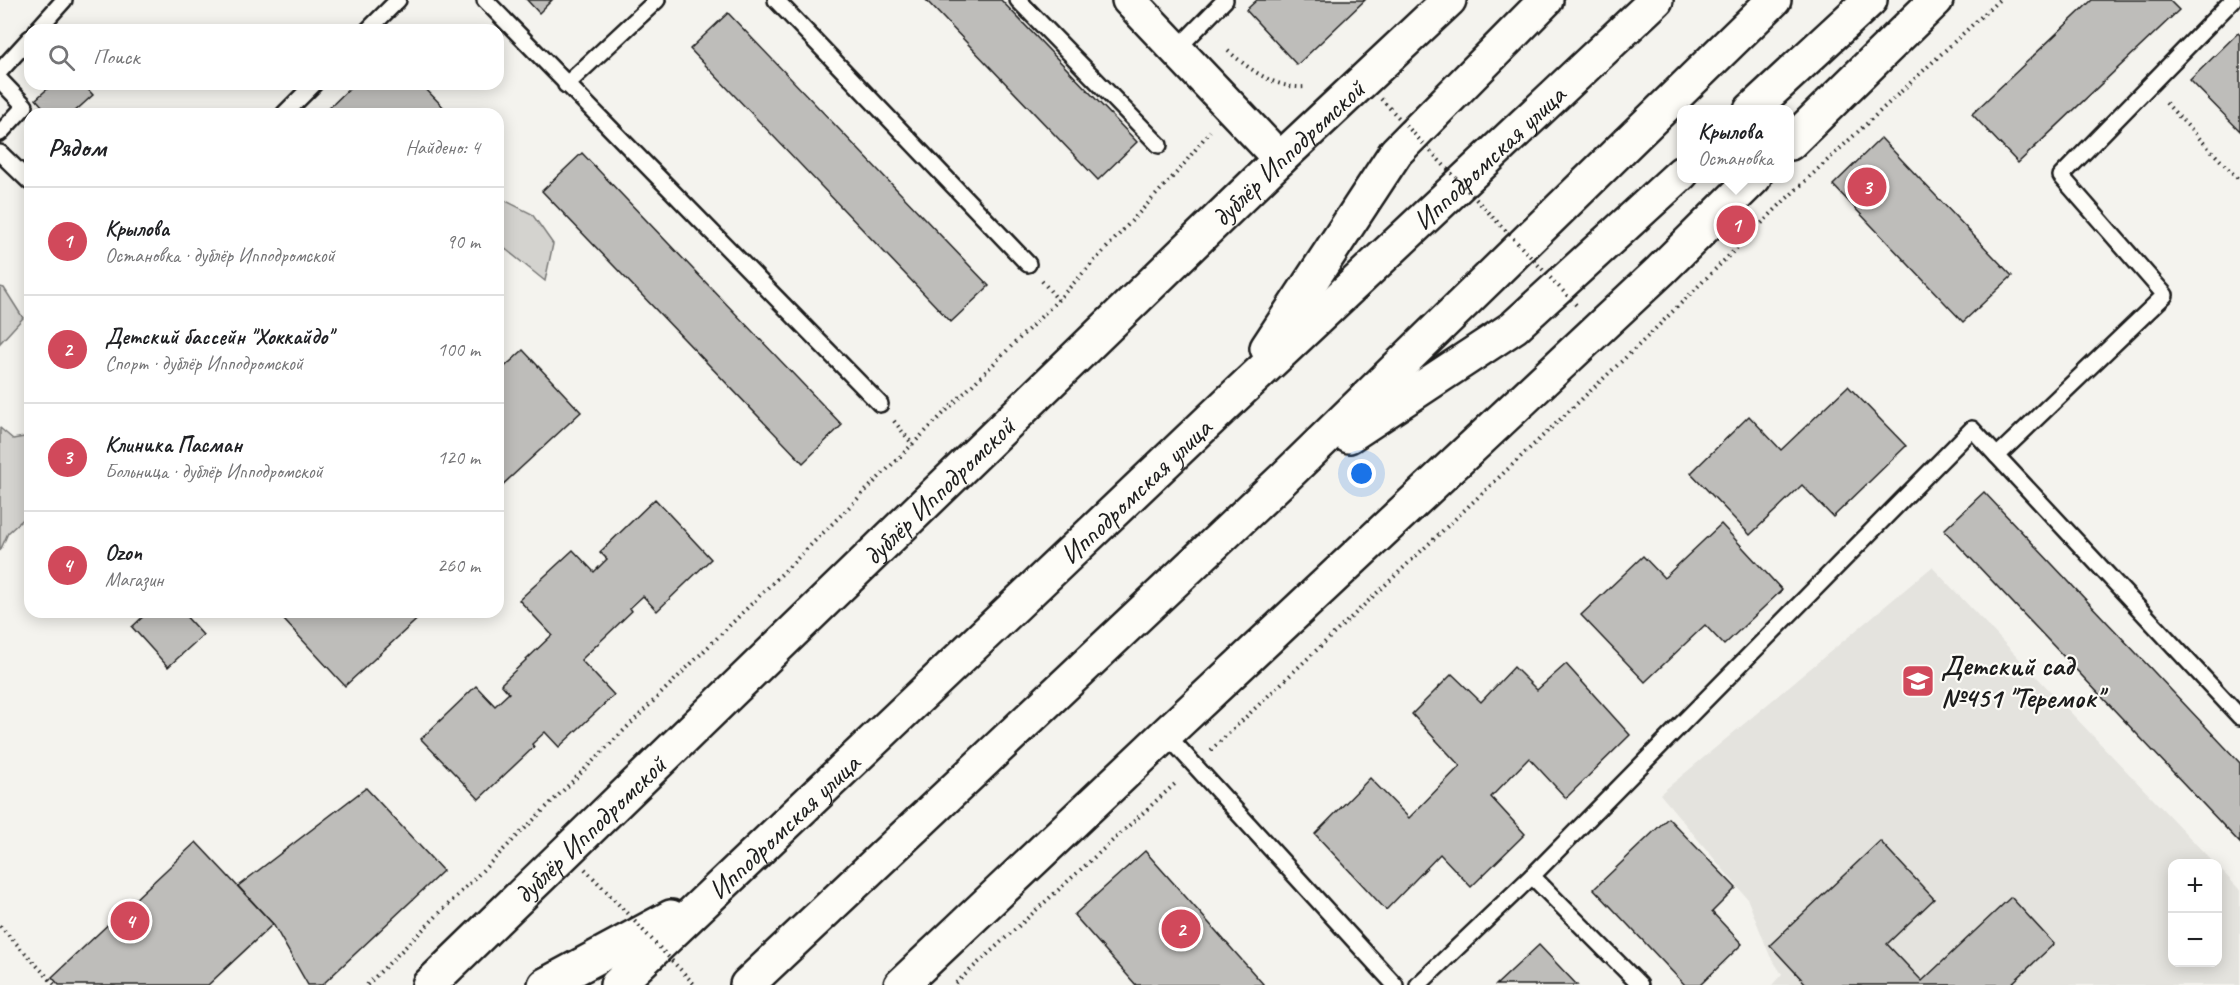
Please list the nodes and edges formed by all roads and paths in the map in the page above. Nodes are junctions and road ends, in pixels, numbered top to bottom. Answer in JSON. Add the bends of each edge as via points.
{"nodes":[{"id":1,"x":64,"y":0,"type":"edge"},
{"id":2,"x":398,"y":0,"type":"edge"},
{"id":3,"x":485,"y":0,"type":"edge"},
{"id":4,"x":657,"y":0,"type":"edge"},
{"id":5,"x":776,"y":0,"type":"edge"},
{"id":6,"x":1018,"y":0,"type":"edge"},
{"id":7,"x":1129,"y":0,"type":"edge"},
{"id":8,"x":1225,"y":0,"type":"edge"},
{"id":9,"x":1449,"y":0,"type":"edge"},
{"id":10,"x":1546,"y":0,"type":"edge"},
{"id":11,"x":1656,"y":0,"type":"edge"},
{"id":12,"x":1774,"y":0,"type":"edge"},
{"id":13,"x":1870,"y":0,"type":"edge"},
{"id":14,"x":1936,"y":0,"type":"edge"},
{"id":15,"x":2000,"y":0,"type":"edge"},
{"id":16,"x":2233,"y":0,"type":"edge"},
{"id":17,"x":42,"y":24,"type":"edge"},
{"id":18,"x":374,"y":24,"type":"edge"},
{"id":19,"x":1187,"y":38,"type":"junction"},
{"id":20,"x":24,"y":45,"type":"edge"},
{"id":21,"x":0,"y":71,"type":"edge"},
{"id":22,"x":0,"y":80,"type":"edge"},
{"id":23,"x":566,"y":85,"type":"junction"},
{"id":24,"x":2149,"y":85,"type":"junction"},
{"id":25,"x":1310,"y":87,"type":"dead end"},
{"id":26,"x":308,"y":90,"type":"edge"},
{"id":27,"x":1381,"y":99,"type":"dead end"},
{"id":28,"x":1755,"y":105,"type":"edge"},
{"id":29,"x":1230,"y":106,"type":"junction"},
{"id":30,"x":290,"y":108,"type":"edge"},
{"id":31,"x":0,"y":133,"type":"edge"},
{"id":32,"x":1794,"y":139,"type":"edge"},
{"id":33,"x":1159,"y":145,"type":"dead end"},
{"id":34,"x":0,"y":153,"type":"edge"},
{"id":35,"x":1280,"y":159,"type":"junction"},
{"id":36,"x":24,"y":176,"type":"edge"},
{"id":37,"x":1677,"y":177,"type":"edge"},
{"id":38,"x":2240,"y":181,"type":"edge"},
{"id":39,"x":1749,"y":183,"type":"edge"},
{"id":40,"x":1028,"y":264,"type":"dead end"},
{"id":41,"x":1579,"y":308,"type":"dead end"},
{"id":42,"x":1236,"y":394,"type":"junction"},
{"id":43,"x":880,"y":405,"type":"dead end"},
{"id":44,"x":1996,"y":456,"type":"junction"},
{"id":45,"x":1284,"y":478,"type":"junction"},
{"id":46,"x":2240,"y":717,"type":"edge"},
{"id":47,"x":1166,"y":734,"type":"junction"},
{"id":48,"x":1195,"y":765,"type":"junction"},
{"id":49,"x":585,"y":869,"type":"dead end"},
{"id":50,"x":1532,"y":876,"type":"junction"},
{"id":51,"x":710,"y":896,"type":"junction"},
{"id":52,"x":0,"y":926,"type":"edge"},
{"id":53,"x":788,"y":946,"type":"junction"},
{"id":54,"x":55,"y":985,"type":"edge"},
{"id":55,"x":367,"y":985,"type":"edge"},
{"id":56,"x":429,"y":985,"type":"edge"},
{"id":57,"x":545,"y":985,"type":"edge"},
{"id":58,"x":617,"y":985,"type":"edge"},
{"id":59,"x":695,"y":985,"type":"edge"},
{"id":60,"x":747,"y":985,"type":"edge"},
{"id":61,"x":767,"y":985,"type":"edge"},
{"id":62,"x":901,"y":985,"type":"edge"},
{"id":63,"x":954,"y":985,"type":"edge"},
{"id":64,"x":1395,"y":985,"type":"edge"},
{"id":65,"x":1418,"y":985,"type":"edge"},
{"id":66,"x":1640,"y":985,"type":"edge"}],
"edges":[{"from":1,"to":17,"type":"lane"},
{"from":2,"to":18,"type":"lane"},
{"from":3,"to":23,"type":"lane"},
{"from":4,"to":23,"type":"lane"},
{"from":5,"to":40,"type":"lane"},
{"from":6,"to":33,"type":"lane"},
{"from":7,"to":19,"type":"main road"},
{"from":8,"to":19,"type":"lane"},
{"from":9,"to":35,"type":"main road","name":"дублёр Ипподромской"},
{"from":10,"to":42,"type":"main road","via":[[1396,152]]},
{"from":11,"to":42,"type":"main road","name":"Ипподромская улица"},
{"from":12,"to":45,"type":"main road"},
{"from":13,"to":28,"type":"main road"},
{"from":14,"to":32,"type":"main road"},
{"from":15,"to":48,"type":"path","via":[[1785,200],[1642,342]]},
{"from":16,"to":24,"type":"lane"},
{"from":19,"to":25,"type":"path","via":[[1254,73],[1292,88]]},
{"from":19,"to":29,"type":"main road"},
{"from":20,"to":21,"type":"lane"},
{"from":22,"to":31,"type":"lane","via":[[25,106]]},
{"from":23,"to":43,"type":"lane"},
{"from":24,"to":38,"type":"path"},
{"from":24,"to":44,"type":"lane","via":[[2061,176],[2165,295]]},
{"from":26,"to":30,"type":"lane"},
{"from":27,"to":41,"type":"path","bridge":true},
{"from":29,"to":35,"type":"main road"},
{"from":29,"to":55,"type":"path","via":[[1180,169],[1058,300]]},
{"from":34,"to":36,"type":"lane"},
{"from":35,"to":56,"type":"main road","name":"дублёр Ипподромской"},
{"from":37,"to":45,"type":"main road","via":[[1514,327]]},
{"from":39,"to":47,"type":"main road"},
{"from":42,"to":51,"type":"main road","name":"Ипподромская улица"},
{"from":44,"to":46,"type":"lane"},
{"from":44,"to":50,"type":"lane","via":[[1972,429]]},
{"from":45,"to":53,"type":"main road"},
{"from":47,"to":48,"type":"lane"},
{"from":47,"to":62,"type":"main road"},
{"from":48,"to":63,"type":"path"},
{"from":48,"to":64,"type":"lane"},
{"from":49,"to":59,"type":"path","bridge":true},
{"from":50,"to":65,"type":"lane"},
{"from":50,"to":66,"type":"lane"},
{"from":51,"to":57,"type":"main road"},
{"from":51,"to":58,"type":"main road","name":"Ипподромская улица"},
{"from":52,"to":54,"type":"path"},
{"from":53,"to":60,"type":"main road"},
{"from":53,"to":61,"type":"main road"}]}
